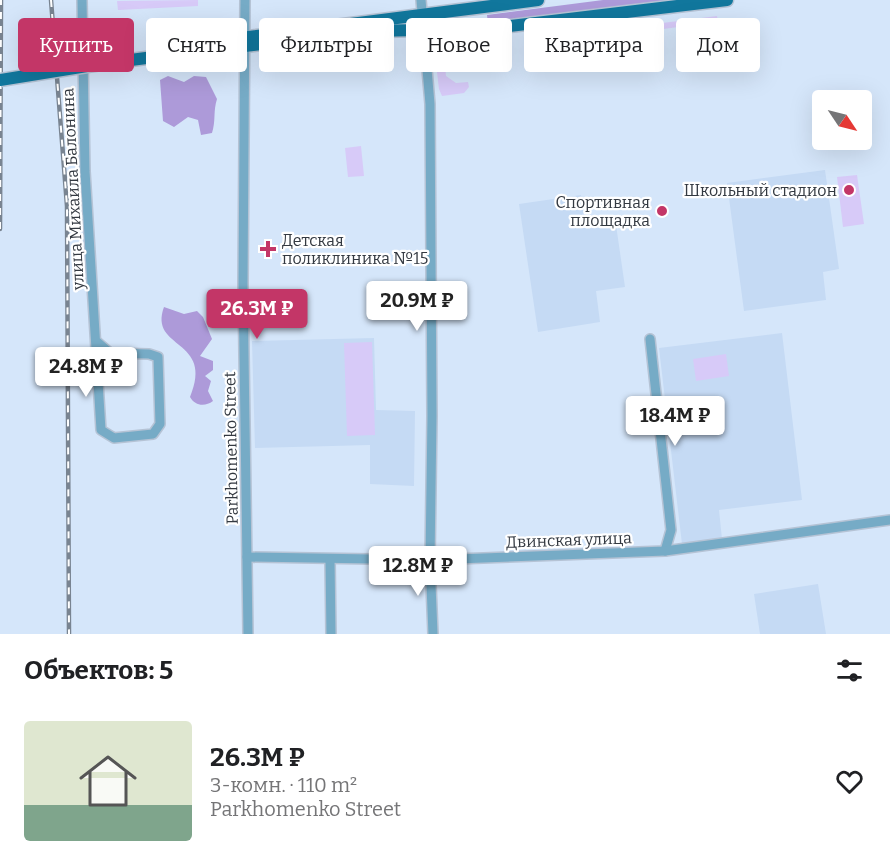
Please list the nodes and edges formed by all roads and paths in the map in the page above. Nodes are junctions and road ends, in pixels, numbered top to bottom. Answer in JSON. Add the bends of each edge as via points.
{"nodes":[{"id":1,"x":82,"y":0,"type":"edge"},
{"id":2,"x":245,"y":0,"type":"edge"},
{"id":3,"x":421,"y":0,"type":"edge"},
{"id":4,"x":538,"y":0,"type":"edge"},
{"id":5,"x":727,"y":0,"type":"edge"},
{"id":6,"x":477,"y":8,"type":"junction"},
{"id":7,"x":421,"y":13,"type":"junction"},
{"id":8,"x":245,"y":18,"type":"edge"},
{"id":9,"x":422,"y":18,"type":"edge"},
{"id":10,"x":472,"y":18,"type":"edge"},
{"id":11,"x":512,"y":26,"type":"edge"},
{"id":12,"x":406,"y":30,"type":"edge"},
{"id":13,"x":247,"y":41,"type":"edge"},
{"id":14,"x":247,"y":41,"type":"edge"},
{"id":15,"x":18,"y":71,"type":"edge"},
{"id":16,"x":43,"y":72,"type":"edge"},
{"id":17,"x":245,"y":72,"type":"edge"},
{"id":18,"x":427,"y":72,"type":"edge"},
{"id":19,"x":0,"y":73,"type":"edge"},
{"id":20,"x":0,"y":80,"type":"edge"},
{"id":21,"x":650,"y":339,"type":"dead end"},
{"id":22,"x":96,"y":341,"type":"junction"},
{"id":23,"x":890,"y":520,"type":"edge"},
{"id":24,"x":665,"y":551,"type":"junction"},
{"id":25,"x":247,"y":557,"type":"junction"},
{"id":26,"x":330,"y":560,"type":"junction"},
{"id":27,"x":430,"y":560,"type":"junction"},
{"id":28,"x":248,"y":634,"type":"edge"},
{"id":29,"x":331,"y":634,"type":"edge"},
{"id":30,"x":432,"y":634,"type":"edge"}],
"edges":[{"from":1,"to":22,"type":"street","name":"улица Михаила Балонина","via":[[85,171]]},
{"from":2,"to":8,"type":"street","name":"Parkhomenko Street"},
{"from":3,"to":7,"type":"street"},
{"from":4,"to":6,"type":"main road"},
{"from":5,"to":11,"type":"main road"},
{"from":6,"to":7,"type":"main road"},
{"from":6,"to":10,"type":"main road"},
{"from":7,"to":9,"type":"street"},
{"from":7,"to":13,"type":"main road"},
{"from":12,"to":14,"type":"main road"},
{"from":15,"to":19,"type":"main road"},
{"from":16,"to":20,"type":"main road","bridge":true},
{"from":17,"to":25,"type":"street","name":"Parkhomenko Street"},
{"from":18,"to":27,"type":"street"},
{"from":21,"to":24,"type":"street","via":[[671,530]]},
{"from":22,"to":22,"type":"street","name":"улица Михаила Балонина","via":[[104,434],[114,438],[153,434],[160,424],[158,357],[110,354]]},
{"from":23,"to":24,"type":"street","name":"Двинская улица"},
{"from":24,"to":27,"type":"street","name":"Двинская улица"},
{"from":25,"to":26,"type":"street","name":"Двинская улица"},
{"from":25,"to":28,"type":"street","name":"Parkhomenko Street"},
{"from":26,"to":27,"type":"street","name":"Двинская улица"},
{"from":26,"to":29,"type":"street"},
{"from":27,"to":30,"type":"street"}]}
